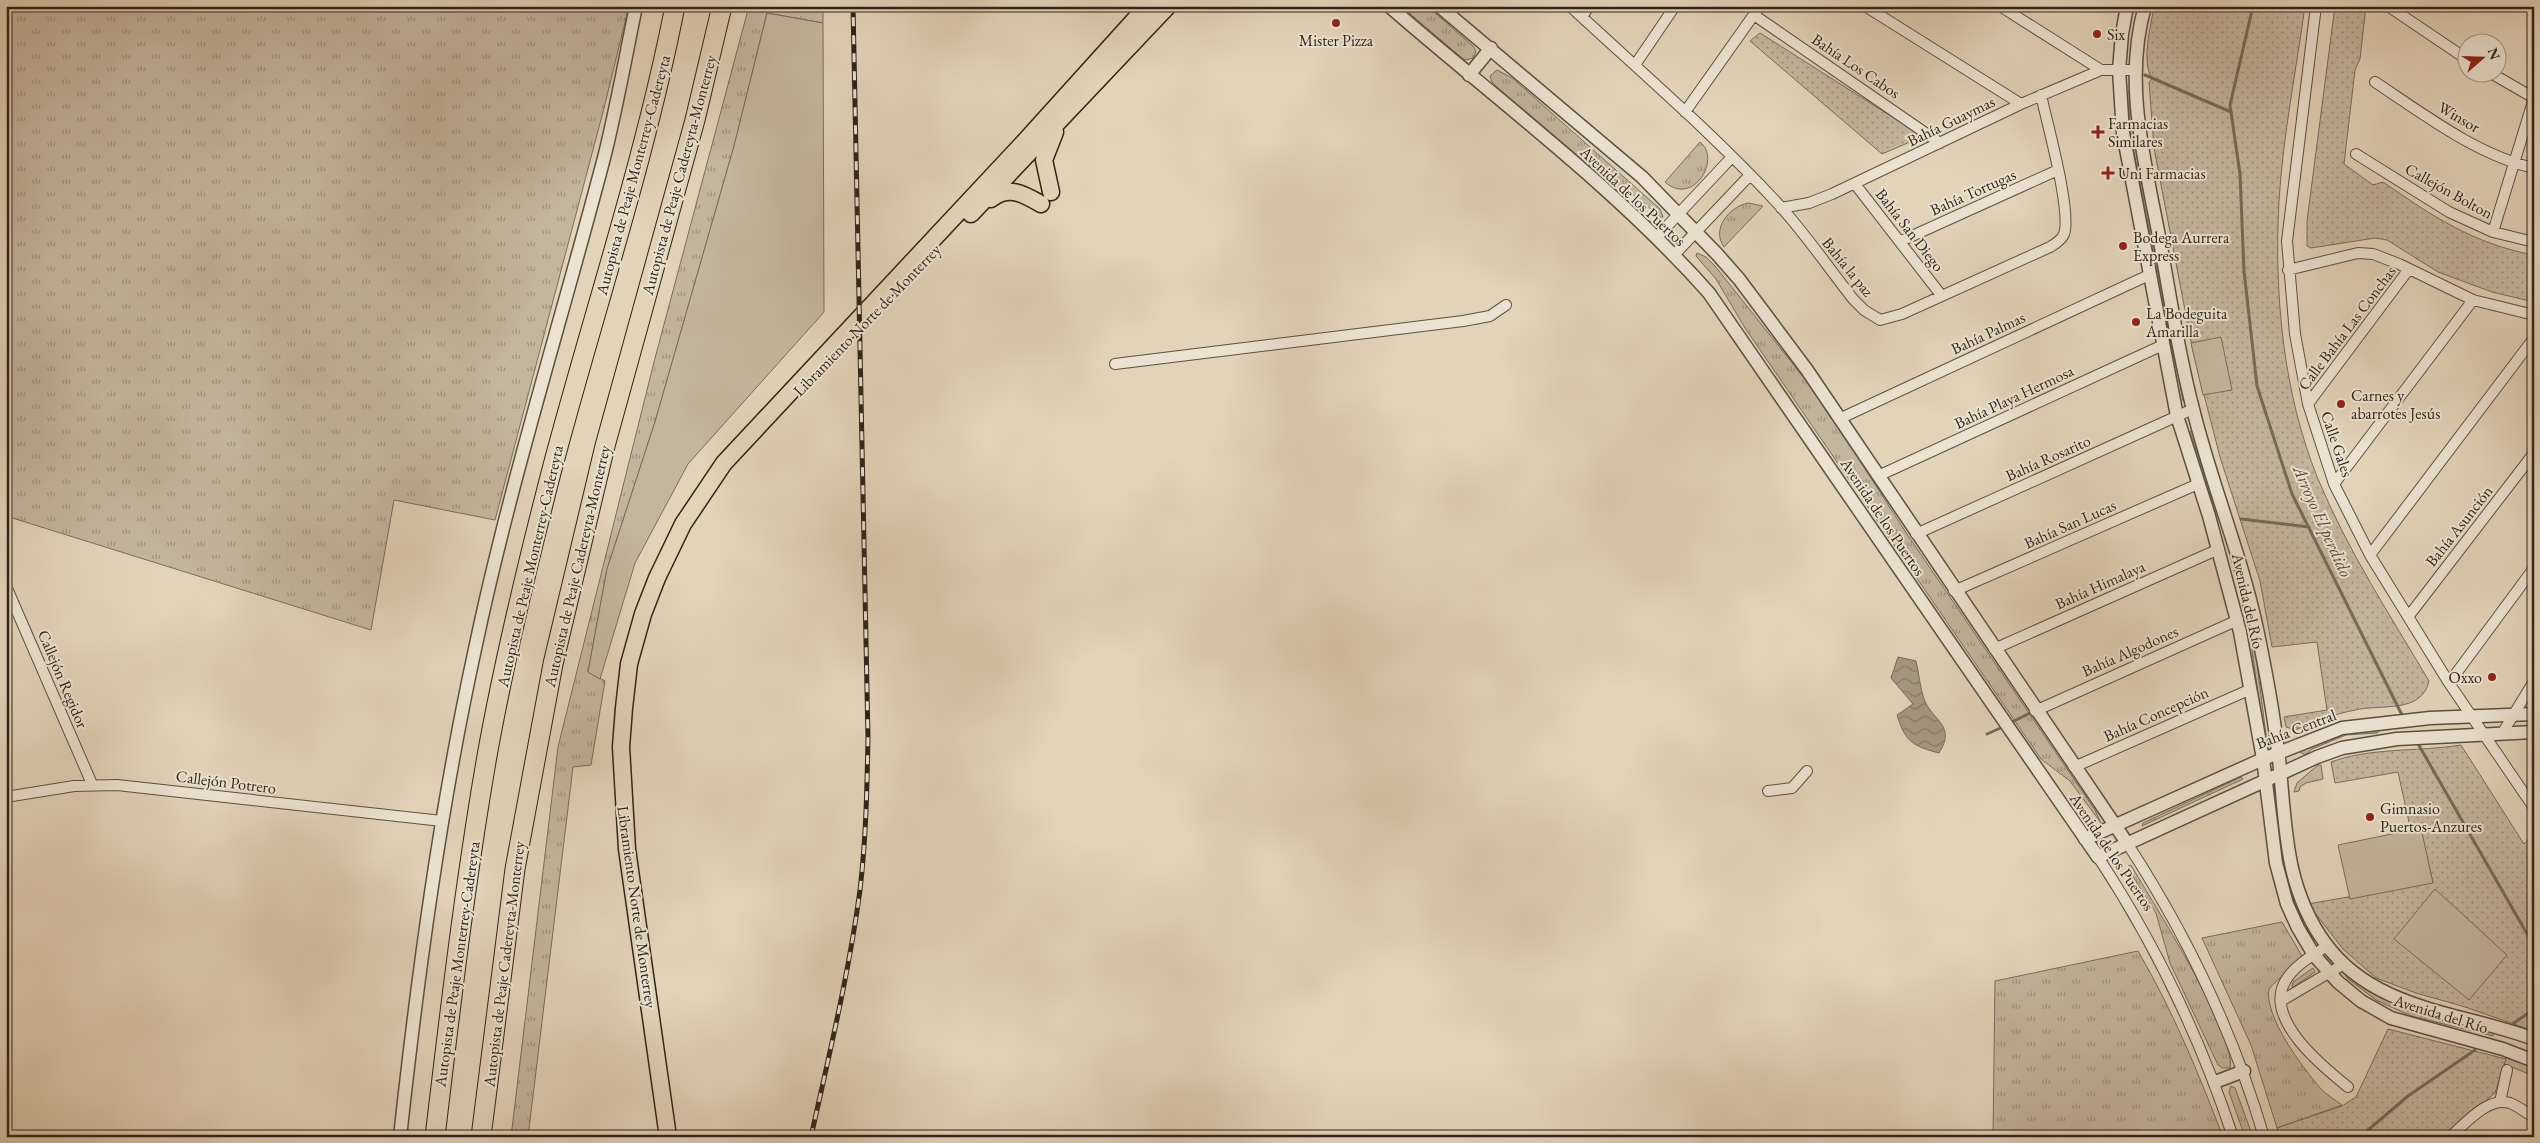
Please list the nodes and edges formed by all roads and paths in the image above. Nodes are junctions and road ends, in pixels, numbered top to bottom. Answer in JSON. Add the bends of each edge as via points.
{"nodes":[{"id":1,"x":636,"y":6,"type":"edge"},
{"id":2,"x":675,"y":6,"type":"edge"},
{"id":3,"x":722,"y":6,"type":"edge"},
{"id":4,"x":1146,"y":6,"type":"edge"},
{"id":5,"x":1168,"y":6,"type":"edge"},
{"id":6,"x":1389,"y":6,"type":"edge"},
{"id":7,"x":1439,"y":6,"type":"edge"},
{"id":8,"x":1570,"y":6,"type":"edge"},
{"id":9,"x":1589,"y":6,"type":"edge"},
{"id":10,"x":1675,"y":6,"type":"edge"},
{"id":11,"x":1865,"y":6,"type":"edge"},
{"id":12,"x":2000,"y":6,"type":"edge"},
{"id":13,"x":2127,"y":6,"type":"edge"},
{"id":14,"x":2145,"y":6,"type":"edge"},
{"id":15,"x":2316,"y":6,"type":"edge"},
{"id":16,"x":2388,"y":6,"type":"edge"},
{"id":17,"x":1757,"y":11,"type":"edge"},
{"id":18,"x":1582,"y":17,"type":"junction"},
{"id":19,"x":1490,"y":48,"type":"junction"},
{"id":20,"x":2458,"y":53,"type":"edge"},
{"id":21,"x":1635,"y":65,"type":"junction"},
{"id":22,"x":2101,"y":70,"type":"junction"},
{"id":23,"x":2119,"y":70,"type":"junction"},
{"id":24,"x":2135,"y":70,"type":"junction"},
{"id":25,"x":1469,"y":76,"type":"junction"},
{"id":26,"x":2375,"y":82,"type":"dead end"},
{"id":27,"x":2506,"y":82,"type":"edge"},
{"id":28,"x":2041,"y":96,"type":"junction"},
{"id":29,"x":2534,"y":98,"type":"edge"},
{"id":30,"x":2021,"y":104,"type":"junction"},
{"id":31,"x":1685,"y":112,"type":"junction"},
{"id":32,"x":1059,"y":122,"type":"junction"},
{"id":33,"x":1940,"y":143,"type":"junction"},
{"id":34,"x":2356,"y":154,"type":"dead end"},
{"id":35,"x":1732,"y":158,"type":"junction"},
{"id":36,"x":2513,"y":163,"type":"junction"},
{"id":37,"x":2534,"y":168,"type":"edge"},
{"id":38,"x":2058,"y":170,"type":"junction"},
{"id":39,"x":1750,"y":175,"type":"junction"},
{"id":40,"x":1855,"y":184,"type":"junction"},
{"id":41,"x":1781,"y":208,"type":"junction"},
{"id":42,"x":977,"y":209,"type":"junction"},
{"id":43,"x":1679,"y":214,"type":"junction"},
{"id":44,"x":1696,"y":231,"type":"junction"},
{"id":45,"x":2493,"y":232,"type":"junction"},
{"id":46,"x":1656,"y":238,"type":"junction"},
{"id":47,"x":1901,"y":241,"type":"junction"},
{"id":48,"x":2534,"y":242,"type":"edge"},
{"id":49,"x":1674,"y":255,"type":"junction"},
{"id":50,"x":2409,"y":269,"type":"junction"},
{"id":51,"x":2288,"y":270,"type":"junction"},
{"id":52,"x":2149,"y":275,"type":"junction"},
{"id":53,"x":1941,"y":295,"type":"junction"},
{"id":54,"x":2473,"y":300,"type":"junction"},
{"id":55,"x":1506,"y":305,"type":"dead end"},
{"id":56,"x":2534,"y":315,"type":"edge"},
{"id":57,"x":2534,"y":338,"type":"edge"},
{"id":58,"x":2163,"y":345,"type":"junction"},
{"id":59,"x":1115,"y":364,"type":"dead end"},
{"id":60,"x":2308,"y":404,"type":"junction"},
{"id":61,"x":2193,"y":409,"type":"junction"},
{"id":62,"x":2177,"y":416,"type":"junction"},
{"id":63,"x":1839,"y":419,"type":"junction"},
{"id":64,"x":2534,"y":453,"type":"edge"},
{"id":65,"x":1878,"y":476,"type":"junction"},
{"id":66,"x":2198,"y":484,"type":"junction"},
{"id":67,"x":2334,"y":484,"type":"junction"},
{"id":68,"x":1916,"y":534,"type":"junction"},
{"id":69,"x":2219,"y":549,"type":"junction"},
{"id":70,"x":2370,"y":555,"type":"junction"},
{"id":71,"x":2534,"y":568,"type":"edge"},
{"id":72,"x":6,"y":586,"type":"edge"},
{"id":73,"x":1954,"y":591,"type":"junction"},
{"id":74,"x":2408,"y":617,"type":"junction"},
{"id":75,"x":2239,"y":626,"type":"junction"},
{"id":76,"x":2257,"y":628,"type":"junction"},
{"id":77,"x":1994,"y":649,"type":"junction"},
{"id":78,"x":628,"y":677,"type":"junction"},
{"id":79,"x":2534,"y":681,"type":"edge"},
{"id":80,"x":2449,"y":683,"type":"junction"},
{"id":81,"x":2251,"y":688,"type":"junction"},
{"id":82,"x":2035,"y":711,"type":"junction"},
{"id":83,"x":2512,"y":714,"type":"junction"},
{"id":84,"x":2534,"y":714,"type":"edge"},
{"id":85,"x":2472,"y":716,"type":"junction"},
{"id":86,"x":2390,"y":722,"type":"junction"},
{"id":87,"x":2503,"y":732,"type":"junction"},
{"id":88,"x":2534,"y":732,"type":"edge"},
{"id":89,"x":2484,"y":733,"type":"junction"},
{"id":90,"x":2392,"y":740,"type":"junction"},
{"id":91,"x":2278,"y":752,"type":"junction"},
{"id":92,"x":2263,"y":759,"type":"junction"},
{"id":93,"x":2074,"y":767,"type":"junction"},
{"id":94,"x":1807,"y":771,"type":"dead end"},
{"id":95,"x":2280,"y":774,"type":"junction"},
{"id":96,"x":2266,"y":780,"type":"junction"},
{"id":97,"x":92,"y":784,"type":"junction"},
{"id":98,"x":1768,"y":791,"type":"dead end"},
{"id":99,"x":6,"y":797,"type":"edge"},
{"id":100,"x":2534,"y":808,"type":"edge"},
{"id":101,"x":442,"y":821,"type":"junction"},
{"id":102,"x":2113,"y":825,"type":"junction"},
{"id":103,"x":2085,"y":838,"type":"junction"},
{"id":104,"x":2127,"y":843,"type":"junction"},
{"id":105,"x":2098,"y":857,"type":"junction"},
{"id":106,"x":2311,"y":922,"type":"junction"},
{"id":107,"x":2298,"y":928,"type":"junction"},
{"id":108,"x":2327,"y":946,"type":"junction"},
{"id":109,"x":2314,"y":955,"type":"junction"},
{"id":110,"x":2344,"y":964,"type":"junction"},
{"id":111,"x":2328,"y":973,"type":"junction"},
{"id":112,"x":2281,"y":1001,"type":"junction"},
{"id":113,"x":2508,"y":1029,"type":"junction"},
{"id":114,"x":2534,"y":1039,"type":"edge"},
{"id":115,"x":2504,"y":1049,"type":"junction"},
{"id":116,"x":2534,"y":1061,"type":"edge"},
{"id":117,"x":2507,"y":1070,"type":"dead end"},
{"id":118,"x":2244,"y":1072,"type":"junction"},
{"id":119,"x":2215,"y":1082,"type":"junction"},
{"id":120,"x":2348,"y":1087,"type":"dead end"},
{"id":121,"x":2505,"y":1102,"type":"junction"},
{"id":122,"x":2534,"y":1117,"type":"edge"},
{"id":123,"x":400,"y":1137,"type":"edge"},
{"id":124,"x":435,"y":1137,"type":"edge"},
{"id":125,"x":482,"y":1137,"type":"edge"},
{"id":126,"x":668,"y":1137,"type":"edge"},
{"id":127,"x":2233,"y":1137,"type":"edge"},
{"id":128,"x":2264,"y":1137,"type":"edge"},
{"id":129,"x":2450,"y":1137,"type":"edge"}],
"edges":[{"from":1,"to":101,"type":"street","via":[[606,151],[484,609]]},
{"from":2,"to":124,"type":"highway","name":"Autopista de Peaje Monterrey-Cadereyta","via":[[655,95],[551,473],[503,677],[464,899]]},
{"from":3,"to":125,"type":"highway","name":"Autopista de Peaje Cadereyta-Monterrey","via":[[692,129],[603,455],[552,664],[515,869]]},
{"from":4,"to":78,"type":"main road","name":"Libramiento Norte de Monterrey","via":[[1026,140],[724,463],[683,524],[661,570],[643,614],[628,664]]},
{"from":5,"to":32,"type":"main road","name":"Libramiento Norte de Monterrey"},
{"from":6,"to":25,"type":"street","name":"Avenida de los Puertos"},
{"from":7,"to":19,"type":"street","name":"Avenida de los Puertos"},
{"from":8,"to":18,"type":"street","name":"Bahía la paz"},
{"from":9,"to":18,"type":"street"},
{"from":10,"to":21,"type":"street"},
{"from":11,"to":30,"type":"street"},
{"from":12,"to":22,"type":"street"},
{"from":13,"to":23,"type":"street","name":"Avenida del Río"},
{"from":14,"to":24,"type":"street","name":"Avenida del Río"},
{"from":15,"to":51,"type":"street","name":"Calle Gales","via":[[2287,241]]},
{"from":16,"to":20,"type":"street"},
{"from":17,"to":31,"type":"street"},
{"from":17,"to":33,"type":"street","name":"Bahía Los Cabos"},
{"from":18,"to":21,"type":"street","name":"Bahía la paz"},
{"from":19,"to":25,"type":"street"},
{"from":19,"to":43,"type":"street","name":"Avenida de los Puertos","via":[[1642,177]]},
{"from":21,"to":31,"type":"street","name":"Bahía la paz"},
{"from":22,"to":23,"type":"street","name":"Bahía Guaymas"},
{"from":22,"to":28,"type":"street","name":"Bahía Guaymas"},
{"from":23,"to":24,"type":"street","name":"Bahía Guaymas"},
{"from":23,"to":52,"type":"street","name":"Avenida del Río","via":[[2123,133]]},
{"from":24,"to":61,"type":"street","name":"Avenida del Río","via":[[2144,160]]},
{"from":25,"to":46,"type":"street","name":"Avenida de los Puertos","via":[[1549,141]]},
{"from":26,"to":36,"type":"street","name":"Winsor","via":[[2466,139]]},
{"from":27,"to":29,"type":"street"},
{"from":28,"to":30,"type":"street","name":"Bahía Guaymas"},
{"from":28,"to":38,"type":"street","name":"Bahía la paz"},
{"from":29,"to":36,"type":"street"},
{"from":30,"to":33,"type":"street","name":"Bahía Guaymas"},
{"from":31,"to":35,"type":"street","name":"Bahía la paz"},
{"from":32,"to":42,"type":"main road","name":"Libramiento Norte de Monterrey"},
{"from":32,"to":42,"type":"main road","via":[[1044,160],[1046,198],[1010,190],[999,192]]},
{"from":33,"to":40,"type":"street","name":"Bahía Guaymas"},
{"from":34,"to":45,"type":"street","name":"Callejón Bolton","via":[[2449,212]]},
{"from":35,"to":39,"type":"street","name":"Bahía la paz"},
{"from":35,"to":43,"type":"street"},
{"from":36,"to":37,"type":"street","name":"Winsor"},
{"from":36,"to":45,"type":"street"},
{"from":38,"to":47,"type":"street","name":"Bahía Tortugas"},
{"from":38,"to":53,"type":"street","name":"Bahía la paz","via":[[2066,224],[2064,236],[2050,247]]},
{"from":39,"to":41,"type":"street","name":"Bahía la paz"},
{"from":39,"to":44,"type":"street"},
{"from":40,"to":41,"type":"street","name":"Bahía Guaymas","via":[[1809,203]]},
{"from":40,"to":47,"type":"street","name":"Bahía San Diego"},
{"from":41,"to":53,"type":"street","name":"Bahía la paz","via":[[1853,299],[1871,316],[1880,320],[1890,318]]},
{"from":42,"to":78,"type":"main road","name":"Libramiento Norte de Monterrey","via":[[809,379],[733,463],[702,505],[674,554],[650,614],[635,667]]},
{"from":43,"to":44,"type":"street","name":"Avenida de los Puertos"},
{"from":43,"to":46,"type":"street"},
{"from":44,"to":49,"type":"street"},
{"from":44,"to":63,"type":"street","name":"Avenida de los Puertos","via":[[1765,312]]},
{"from":45,"to":48,"type":"street","name":"Callejón Bolton"},
{"from":46,"to":49,"type":"street","name":"Avenida de los Puertos"},
{"from":47,"to":53,"type":"street","name":"Bahía San Diego"},
{"from":49,"to":103,"type":"street","name":"Avenida de los Puertos","via":[[1709,293]]},
{"from":50,"to":51,"type":"street","via":[[2373,254],[2358,253]]},
{"from":50,"to":54,"type":"street"},
{"from":50,"to":60,"type":"street","name":"Calle Bahía Las Conchas"},
{"from":51,"to":60,"type":"street","name":"Calle Gales","via":[[2295,334]]},
{"from":52,"to":58,"type":"street","name":"Avenida del Río"},
{"from":52,"to":63,"type":"street","name":"Bahía Palmas"},
{"from":54,"to":56,"type":"street"},
{"from":54,"to":67,"type":"street"},
{"from":55,"to":59,"type":"street","via":[[1490,316]]},
{"from":57,"to":70,"type":"street"},
{"from":58,"to":62,"type":"street","name":"Avenida del Río"},
{"from":58,"to":65,"type":"street","name":"Bahía Playa Hermosa"},
{"from":60,"to":67,"type":"street","name":"Calle Gales"},
{"from":61,"to":62,"type":"street","name":"Bahía Rosarito"},
{"from":61,"to":76,"type":"street","name":"Avenida del Río"},
{"from":62,"to":66,"type":"street","name":"Avenida del Río"},
{"from":62,"to":68,"type":"street","name":"Bahía Rosarito"},
{"from":63,"to":65,"type":"street","name":"Avenida de los Puertos"},
{"from":64,"to":74,"type":"street","name":"Bahía Asunción"},
{"from":65,"to":68,"type":"street","name":"Avenida de los Puertos"},
{"from":66,"to":69,"type":"street","name":"Avenida del Río"},
{"from":66,"to":73,"type":"street","name":"Bahía San Lucas"},
{"from":67,"to":70,"type":"street","name":"Calle Gales"},
{"from":68,"to":73,"type":"street","name":"Avenida de los Puertos"},
{"from":69,"to":75,"type":"street","name":"Avenida del Río"},
{"from":69,"to":77,"type":"street","name":"Bahía Himalaya"},
{"from":70,"to":74,"type":"street","name":"Calle Gales"},
{"from":71,"to":80,"type":"street"},
{"from":72,"to":97,"type":"street","name":"Callejón Regidor"},
{"from":73,"to":77,"type":"street","name":"Avenida de los Puertos"},
{"from":74,"to":80,"type":"street","name":"Calle Gales"},
{"from":75,"to":76,"type":"street"},
{"from":75,"to":81,"type":"street","name":"Avenida del Río"},
{"from":75,"to":82,"type":"street","name":"Bahía Algodones"},
{"from":76,"to":91,"type":"street","name":"Avenida del Río"},
{"from":77,"to":82,"type":"street","name":"Avenida de los Puertos"},
{"from":78,"to":126,"type":"main road","name":"Libramiento Norte de Monterrey","via":[[621,747],[626,839]]},
{"from":79,"to":83,"type":"street"},
{"from":80,"to":85,"type":"street","name":"Calle Gales"},
{"from":81,"to":92,"type":"street","name":"Avenida del Río"},
{"from":81,"to":93,"type":"street","name":"Bahía Concepción"},
{"from":82,"to":93,"type":"street","name":"Avenida de los Puertos"},
{"from":83,"to":84,"type":"street","name":"Bahía Central"},
{"from":83,"to":85,"type":"street","name":"Bahía Central"},
{"from":83,"to":87,"type":"street"},
{"from":85,"to":86,"type":"street","name":"Bahía Central"},
{"from":85,"to":89,"type":"street","name":"Calle Gales"},
{"from":86,"to":90,"type":"street"},
{"from":86,"to":91,"type":"street","name":"Bahía Central","via":[[2342,728]]},
{"from":87,"to":88,"type":"street","name":"Bahía Central"},
{"from":87,"to":89,"type":"street","name":"Bahía Central"},
{"from":89,"to":90,"type":"street","name":"Bahía Central"},
{"from":89,"to":100,"type":"street","name":"Calle Gales"},
{"from":90,"to":95,"type":"street","name":"Bahía Central","via":[[2342,748]]},
{"from":91,"to":92,"type":"street","name":"Bahía Central"},
{"from":91,"to":95,"type":"street","name":"Avenida del Río"},
{"from":92,"to":96,"type":"street","name":"Avenida del Río"},
{"from":92,"to":102,"type":"street","name":"Bahía Central"},
{"from":93,"to":102,"type":"street","name":"Avenida de los Puertos"},
{"from":94,"to":98,"type":"street","via":[[1792,788]]},
{"from":95,"to":96,"type":"street","name":"Bahía Central"},
{"from":95,"to":106,"type":"street","name":"Avenida del Río","via":[[2288,852],[2298,892]]},
{"from":96,"to":104,"type":"street","name":"Bahía Central"},
{"from":96,"to":107,"type":"street","name":"Avenida del Río","via":[[2282,891]]},
{"from":97,"to":99,"type":"street","name":"Callejón Potrero"},
{"from":97,"to":101,"type":"street","name":"Callejón Potrero"},
{"from":101,"to":123,"type":"street","via":[[415,1003]]},
{"from":102,"to":103,"type":"street","name":"Bahía Central"},
{"from":102,"to":104,"type":"street","name":"Avenida de los Puertos"},
{"from":103,"to":105,"type":"street","name":"Avenida de los Puertos"},
{"from":104,"to":105,"type":"street","name":"Bahía Central"},
{"from":104,"to":118,"type":"street","name":"Avenida de los Puertos","via":[[2189,946]]},
{"from":105,"to":119,"type":"street","name":"Avenida de los Puertos","via":[[2148,936]]},
{"from":106,"to":107,"type":"street"},
{"from":106,"to":108,"type":"street","name":"Avenida del Río"},
{"from":107,"to":109,"type":"street","name":"Avenida del Río"},
{"from":108,"to":109,"type":"street"},
{"from":108,"to":110,"type":"street","name":"Avenida del Río"},
{"from":109,"to":111,"type":"street","name":"Avenida del Río"},
{"from":109,"to":112,"type":"street","via":[[2286,980],[2281,989]]},
{"from":110,"to":111,"type":"street"},
{"from":110,"to":113,"type":"street","name":"Avenida del Río","via":[[2367,984],[2385,993],[2446,1014]]},
{"from":111,"to":112,"type":"street"},
{"from":111,"to":115,"type":"street","name":"Avenida del Río","via":[[2361,1001],[2391,1018]]},
{"from":112,"to":120,"type":"street","via":[[2285,1019],[2297,1038],[2314,1059]]},
{"from":113,"to":114,"type":"street","name":"Avenida del Río"},
{"from":113,"to":115,"type":"street"},
{"from":115,"to":116,"type":"street","name":"Avenida del Río"},
{"from":117,"to":121,"type":"street"},
{"from":118,"to":119,"type":"street"},
{"from":118,"to":128,"type":"street","name":"Avenida de los Puertos"},
{"from":119,"to":127,"type":"street","name":"Avenida de los Puertos"},
{"from":121,"to":122,"type":"street"},
{"from":121,"to":129,"type":"street","via":[[2476,1114]]}]}
